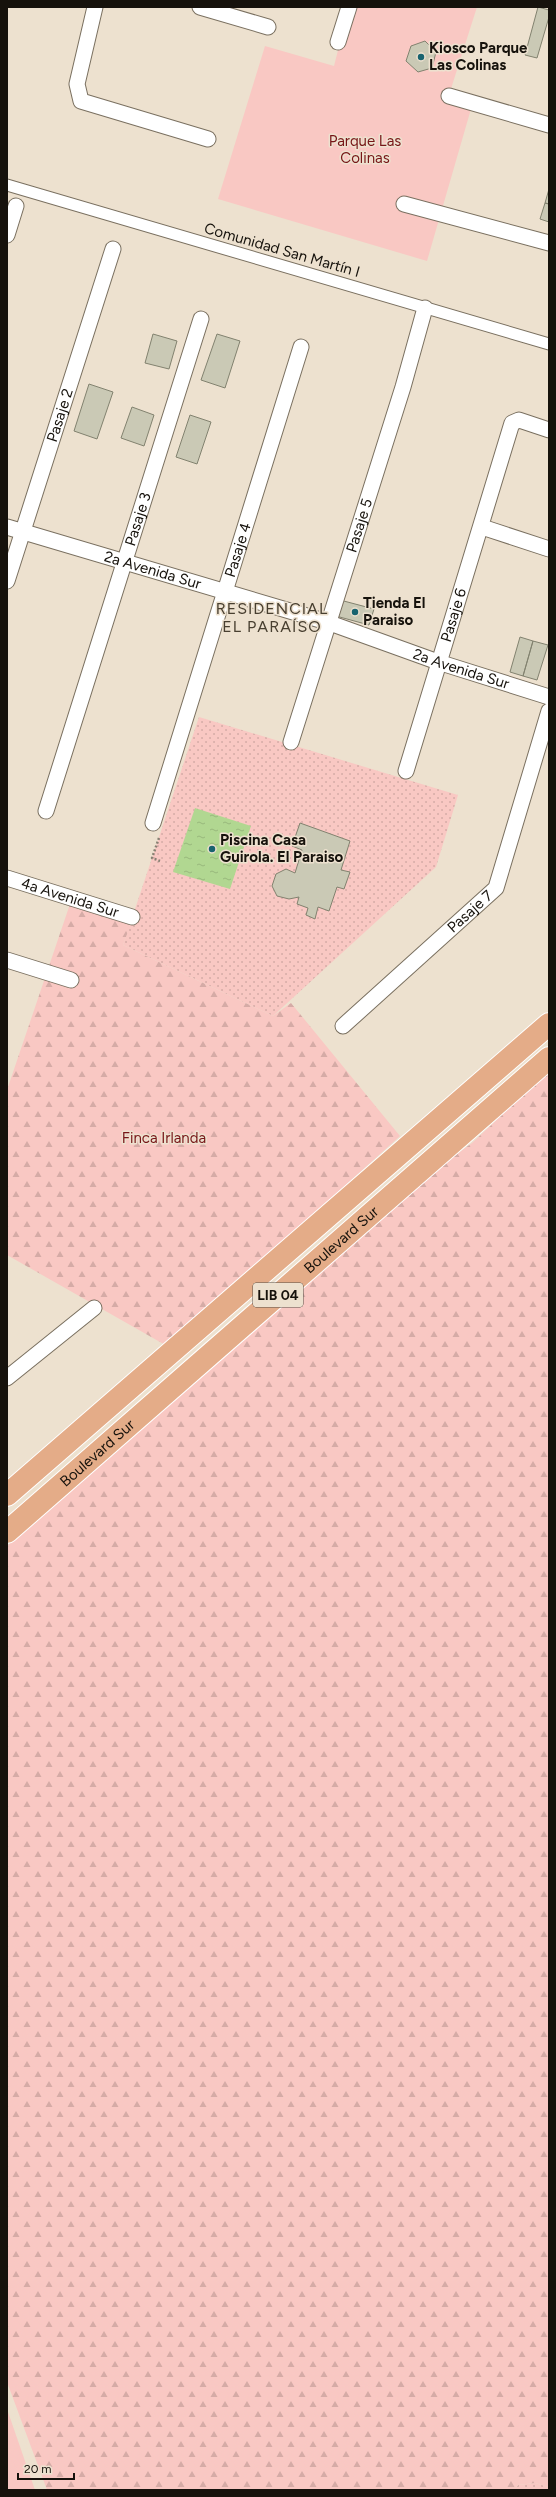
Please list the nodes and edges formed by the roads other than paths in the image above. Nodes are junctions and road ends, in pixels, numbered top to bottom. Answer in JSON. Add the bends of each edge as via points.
{"nodes":[{"id":1,"x":95,"y":7,"type":"edge"},
{"id":2,"x":200,"y":7,"type":"edge"},
{"id":3,"x":349,"y":7,"type":"edge"},
{"id":4,"x":268,"y":27,"type":"dead end"},
{"id":5,"x":338,"y":42,"type":"dead end"},
{"id":6,"x":449,"y":96,"type":"dead end"},
{"id":7,"x":549,"y":125,"type":"edge"},
{"id":8,"x":208,"y":138,"type":"dead end"},
{"id":9,"x":7,"y":185,"type":"edge"},
{"id":10,"x":404,"y":204,"type":"dead end"},
{"id":11,"x":16,"y":206,"type":"dead end"},
{"id":12,"x":7,"y":235,"type":"edge"},
{"id":13,"x":549,"y":244,"type":"edge"},
{"id":14,"x":113,"y":249,"type":"dead end"},
{"id":15,"x":425,"y":308,"type":"junction"},
{"id":16,"x":201,"y":319,"type":"dead end"},
{"id":17,"x":549,"y":344,"type":"edge"},
{"id":18,"x":301,"y":347,"type":"dead end"},
{"id":19,"x":549,"y":430,"type":"edge"},
{"id":20,"x":7,"y":527,"type":"edge"},
{"id":21,"x":482,"y":528,"type":"junction"},
{"id":22,"x":22,"y":532,"type":"junction"},
{"id":23,"x":549,"y":549,"type":"edge"},
{"id":24,"x":123,"y":562,"type":"junction"},
{"id":25,"x":7,"y":581,"type":"edge"},
{"id":26,"x":226,"y":593,"type":"junction"},
{"id":27,"x":327,"y":622,"type":"junction"},
{"id":28,"x":438,"y":662,"type":"junction"},
{"id":29,"x":549,"y":697,"type":"edge"},
{"id":30,"x":549,"y":711,"type":"edge"},
{"id":31,"x":291,"y":742,"type":"dead end"},
{"id":32,"x":406,"y":771,"type":"dead end"},
{"id":33,"x":46,"y":811,"type":"dead end"},
{"id":34,"x":153,"y":823,"type":"dead end"},
{"id":35,"x":7,"y":878,"type":"edge"},
{"id":36,"x":132,"y":917,"type":"dead end"},
{"id":37,"x":7,"y":960,"type":"edge"},
{"id":38,"x":71,"y":980,"type":"dead end"},
{"id":39,"x":549,"y":1024,"type":"edge"},
{"id":40,"x":343,"y":1026,"type":"dead end"},
{"id":41,"x":549,"y":1058,"type":"edge"},
{"id":42,"x":94,"y":1308,"type":"dead end"},
{"id":43,"x":7,"y":1378,"type":"edge"},
{"id":44,"x":7,"y":1496,"type":"edge"},
{"id":45,"x":7,"y":1532,"type":"edge"}],
"edges":[{"from":1,"to":8,"type":"street","via":[[77,84],[81,101]]},
{"from":2,"to":4,"type":"street"},
{"from":3,"to":5,"type":"street"},
{"from":6,"to":7,"type":"street"},
{"from":9,"to":15,"type":"street","name":"Comunidad San Martín I"},
{"from":10,"to":13,"type":"street"},
{"from":11,"to":12,"type":"street"},
{"from":14,"to":22,"type":"street","name":"Pasaje 2"},
{"from":15,"to":17,"type":"street","name":"Comunidad San Martín I"},
{"from":15,"to":27,"type":"street","name":"Pasaje 5","via":[[404,387]]},
{"from":16,"to":24,"type":"street","name":"Pasaje 3"},
{"from":18,"to":26,"type":"street","name":"Pasaje 4"},
{"from":19,"to":21,"type":"street","name":"Pasaje 6","via":[[519,420],[512,423]]},
{"from":20,"to":22,"type":"street","name":"2a Avenida Sur"},
{"from":21,"to":23,"type":"street"},
{"from":21,"to":28,"type":"street","name":"Pasaje 6"},
{"from":22,"to":24,"type":"street","name":"2a Avenida Sur"},
{"from":22,"to":25,"type":"street","name":"Pasaje 2"},
{"from":24,"to":26,"type":"street","name":"2a Avenida Sur"},
{"from":24,"to":33,"type":"street","name":"Pasaje 3"},
{"from":26,"to":27,"type":"street","name":"2a Avenida Sur"},
{"from":26,"to":34,"type":"street","name":"Pasaje 4"},
{"from":27,"to":28,"type":"street","name":"2a Avenida Sur"},
{"from":27,"to":31,"type":"street","name":"Pasaje 5"},
{"from":28,"to":29,"type":"street","name":"2a Avenida Sur"},
{"from":28,"to":32,"type":"street","name":"Pasaje 6"},
{"from":30,"to":40,"type":"street","name":"Pasaje 7","via":[[496,888]]},
{"from":35,"to":36,"type":"street","name":"4a Avenida Sur"},
{"from":37,"to":38,"type":"street"},
{"from":39,"to":44,"type":"highway","name":"Boulevard Sur","number":"LIB 04"},
{"from":41,"to":45,"type":"highway","name":"Boulevard Sur","number":"LIB 04"},
{"from":42,"to":43,"type":"street"}]}
